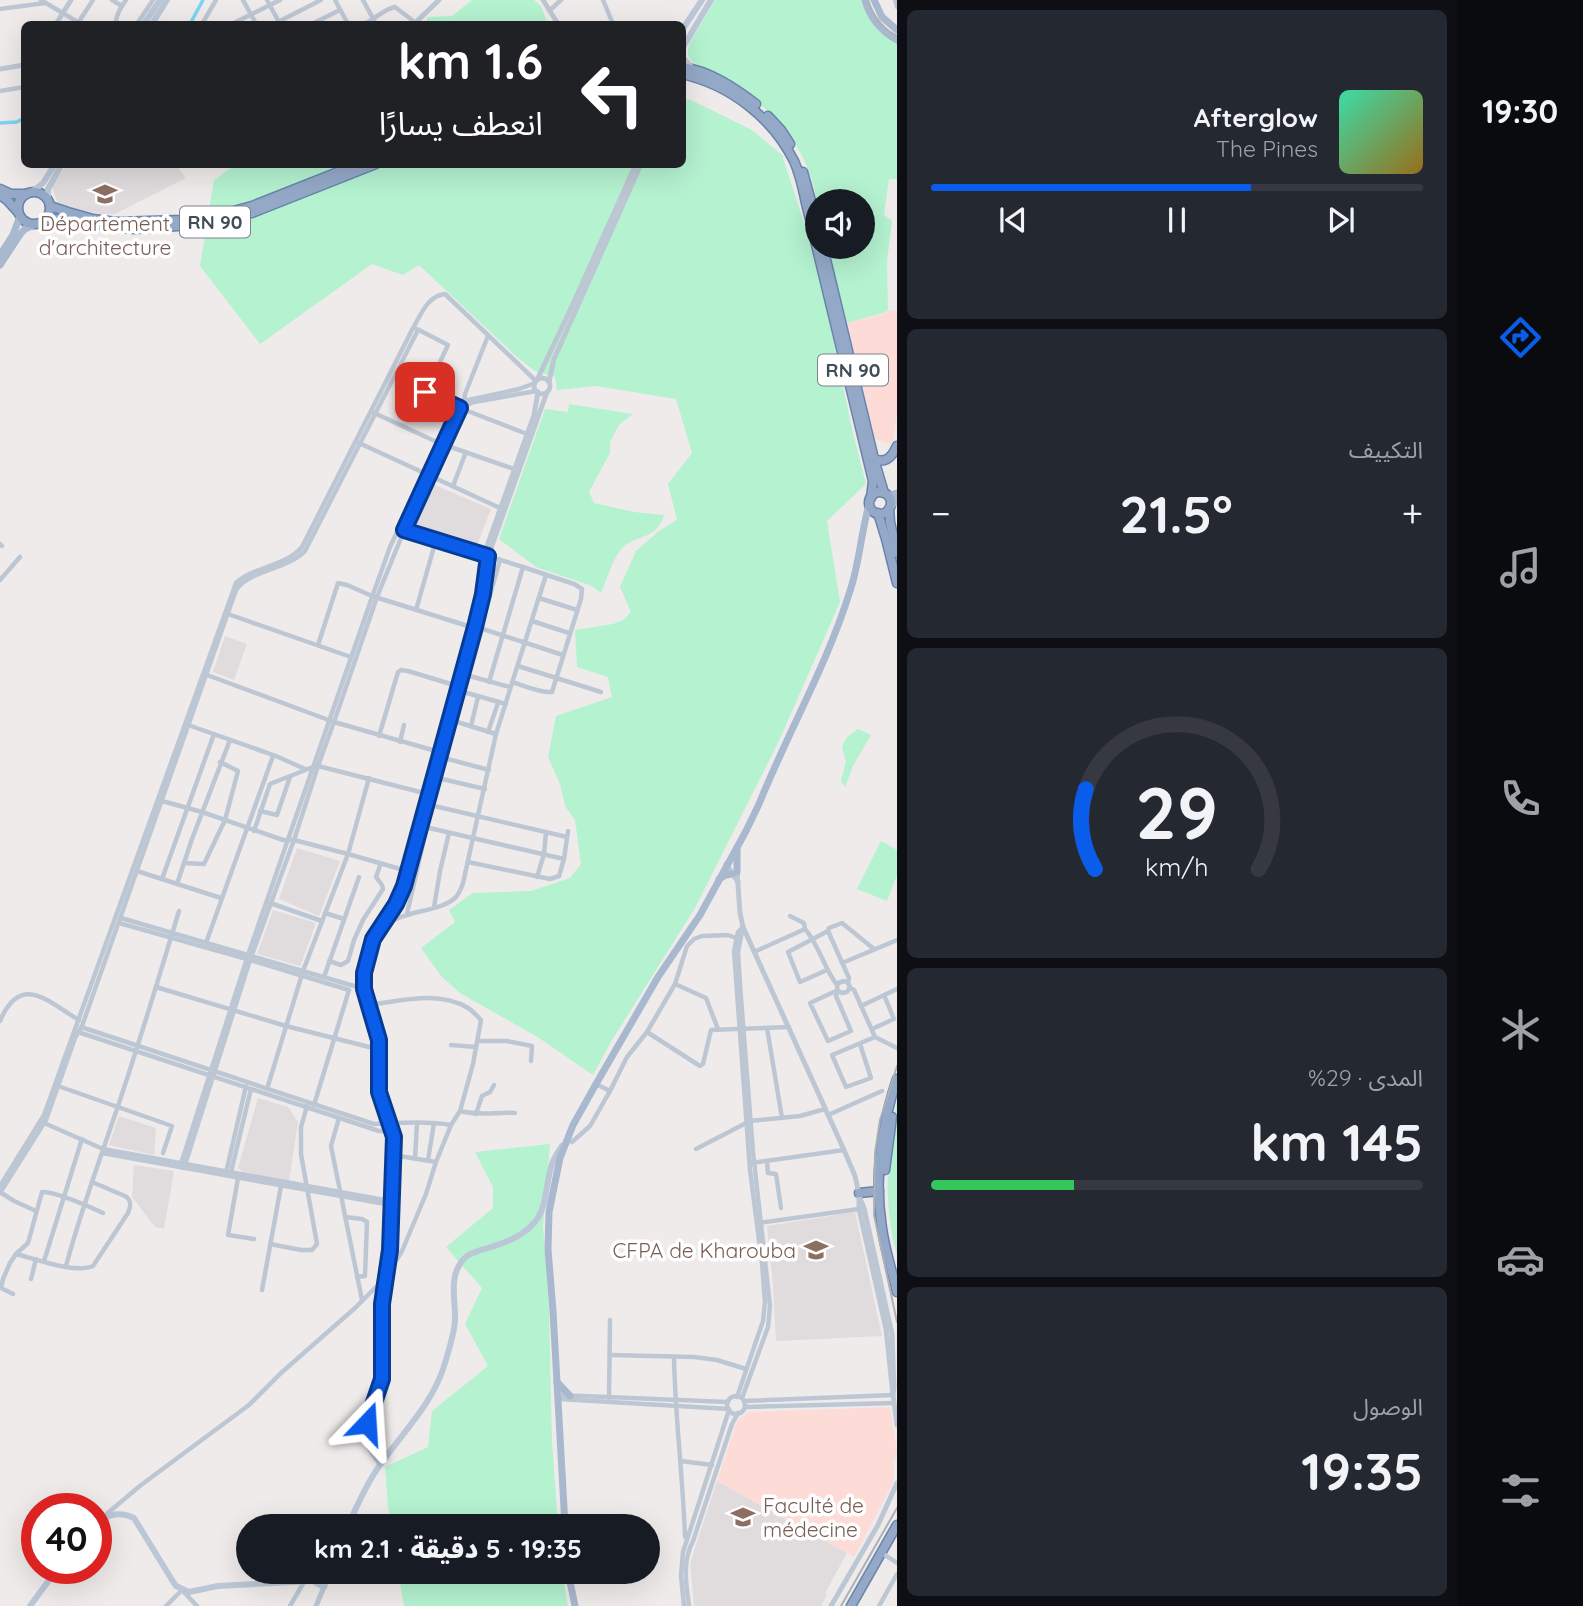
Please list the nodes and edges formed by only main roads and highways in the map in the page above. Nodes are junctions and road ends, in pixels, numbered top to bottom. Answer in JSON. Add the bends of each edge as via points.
{"nodes":[{"id":1,"x":160,"y":0,"type":"edge"},
{"id":2,"x":167,"y":0,"type":"edge"},
{"id":3,"x":702,"y":0,"type":"edge"},
{"id":4,"x":711,"y":0,"type":"edge"},
{"id":5,"x":865,"y":0,"type":"edge"},
{"id":6,"x":874,"y":0,"type":"edge"},
{"id":7,"x":146,"y":21,"type":"edge"},
{"id":8,"x":154,"y":21,"type":"edge"},
{"id":9,"x":686,"y":24,"type":"edge"},
{"id":10,"x":897,"y":30,"type":"edge"},
{"id":11,"x":897,"y":40,"type":"edge"},
{"id":12,"x":686,"y":42,"type":"edge"},
{"id":13,"x":687,"y":67,"type":"edge"},
{"id":14,"x":686,"y":75,"type":"edge"},
{"id":15,"x":52,"y":168,"type":"edge"},
{"id":16,"x":60,"y":168,"type":"edge"},
{"id":17,"x":348,"y":168,"type":"edge"},
{"id":18,"x":366,"y":168,"type":"edge"},
{"id":19,"x":0,"y":189,"type":"edge"},
{"id":20,"x":809,"y":189,"type":"edge"},
{"id":21,"x":29,"y":193,"type":"junction"},
{"id":22,"x":0,"y":195,"type":"edge"},
{"id":23,"x":49,"y":203,"type":"junction"},
{"id":24,"x":19,"y":214,"type":"junction"},
{"id":25,"x":40,"y":223,"type":"junction"},
{"id":26,"x":0,"y":255,"type":"edge"},
{"id":27,"x":826,"y":259,"type":"edge"},
{"id":28,"x":0,"y":265,"type":"edge"},
{"id":29,"x":897,"y":446,"type":"edge"},
{"id":30,"x":874,"y":459,"type":"junction"},
{"id":31,"x":892,"y":496,"type":"edge"},
{"id":32,"x":870,"y":500,"type":"junction"},
{"id":33,"x":889,"y":508,"type":"junction"},
{"id":34,"x":877,"y":513,"type":"junction"},
{"id":35,"x":863,"y":526,"type":"junction"},
{"id":36,"x":897,"y":553,"type":"edge"},
{"id":37,"x":897,"y":583,"type":"edge"},
{"id":38,"x":763,"y":793,"type":"junction"},
{"id":39,"x":737,"y":847,"type":"junction"},
{"id":40,"x":727,"y":862,"type":"junction"},
{"id":41,"x":719,"y":879,"type":"junction"},
{"id":42,"x":695,"y":921,"type":"junction"},
{"id":43,"x":897,"y":1079,"type":"edge"},
{"id":44,"x":897,"y":1097,"type":"edge"},
{"id":45,"x":570,"y":1140,"type":"junction"},
{"id":46,"x":879,"y":1191,"type":"junction"},
{"id":47,"x":859,"y":1195,"type":"road end"},
{"id":48,"x":897,"y":1273,"type":"edge"},
{"id":49,"x":897,"y":1292,"type":"edge"},
{"id":50,"x":557,"y":1382,"type":"junction"},
{"id":51,"x":558,"y":1409,"type":"junction"},
{"id":52,"x":354,"y":1514,"type":"edge"},
{"id":53,"x":564,"y":1514,"type":"edge"},
{"id":54,"x":112,"y":1515,"type":"edge"},
{"id":55,"x":897,"y":1525,"type":"edge"},
{"id":56,"x":897,"y":1534,"type":"edge"},
{"id":57,"x":46,"y":1584,"type":"edge"},
{"id":58,"x":252,"y":1584,"type":"edge"},
{"id":59,"x":570,"y":1584,"type":"edge"},
{"id":60,"x":30,"y":1606,"type":"edge"},
{"id":61,"x":575,"y":1606,"type":"edge"},
{"id":62,"x":853,"y":1606,"type":"edge"}],
"edges":[{"from":1,"to":7,"type":"main road"},
{"from":2,"to":8,"type":"main road"},
{"from":3,"to":9,"type":"main road"},
{"from":4,"to":12,"type":"main road"},
{"from":5,"to":11,"type":"main road","via":[[877,25]]},
{"from":6,"to":10,"type":"main road","via":[[882,17]]},
{"from":13,"to":20,"type":"highway","via":[[724,82],[764,111],[791,145]]},
{"from":14,"to":32,"type":"highway","number":"RN 90","via":[[723,89],[755,110],[794,162],[873,481]]},
{"from":15,"to":21,"type":"main road"},
{"from":16,"to":23,"type":"main road","via":[[48,189]]},
{"from":17,"to":23,"type":"highway","number":"RN 90","via":[[252,206],[182,220],[116,222],[61,211]]},
{"from":18,"to":25,"type":"highway","number":"RN 90","via":[[252,212],[206,223],[135,229],[63,218]]},
{"from":19,"to":21,"type":"highway"},
{"from":21,"to":23,"type":"highway","via":[[42,193]]},
{"from":21,"to":24,"type":"highway","via":[[19,202]]},
{"from":22,"to":24,"type":"highway"},
{"from":23,"to":25,"type":"highway","via":[[48,217]]},
{"from":24,"to":25,"type":"highway","via":[[26,222]]},
{"from":24,"to":26,"type":"main road"},
{"from":25,"to":28,"type":"main road","via":[[21,233]]},
{"from":27,"to":30,"type":"highway","number":"RN 90"},
{"from":29,"to":30,"type":"highway","via":[[888,459]]},
{"from":30,"to":31,"type":"highway","number":"RN 90"},
{"from":31,"to":32,"type":"highway","via":[[875,494]]},
{"from":31,"to":33,"type":"highway"},
{"from":32,"to":34,"type":"highway"},
{"from":32,"to":35,"type":"main road"},
{"from":33,"to":34,"type":"highway"},
{"from":33,"to":36,"type":"highway"},
{"from":34,"to":35,"type":"main road"},
{"from":34,"to":37,"type":"highway"},
{"from":35,"to":38,"type":"main road","via":[[856,572],[835,633]]},
{"from":38,"to":39,"type":"main road"},
{"from":38,"to":40,"type":"main road"},
{"from":39,"to":40,"type":"main road"},
{"from":39,"to":41,"type":"main road","via":[[735,873]]},
{"from":40,"to":41,"type":"main road"},
{"from":40,"to":42,"type":"main road"},
{"from":41,"to":42,"type":"main road"},
{"from":42,"to":45,"type":"main road","via":[[596,1084]]},
{"from":43,"to":46,"type":"highway","via":[[883,1134]]},
{"from":44,"to":48,"type":"highway","via":[[888,1134],[884,1200]]},
{"from":45,"to":50,"type":"main road","via":[[554,1184],[547,1229]]},
{"from":45,"to":52,"type":"main road","via":[[552,1163],[543,1205],[533,1225],[494,1247],[475,1251],[460,1264],[455,1273],[454,1326],[440,1379],[380,1464]]},
{"from":46,"to":47,"type":"highway"},
{"from":46,"to":49,"type":"highway"},
{"from":50,"to":51,"type":"main road"},
{"from":50,"to":51,"type":"main road","via":[[571,1398]]},
{"from":51,"to":53,"type":"main road"},
{"from":54,"to":58,"type":"main road","via":[[134,1518],[182,1590]]},
{"from":55,"to":62,"type":"highway"},
{"from":56,"to":62,"type":"highway"},
{"from":57,"to":60,"type":"main road"},
{"from":59,"to":61,"type":"main road"}]}
